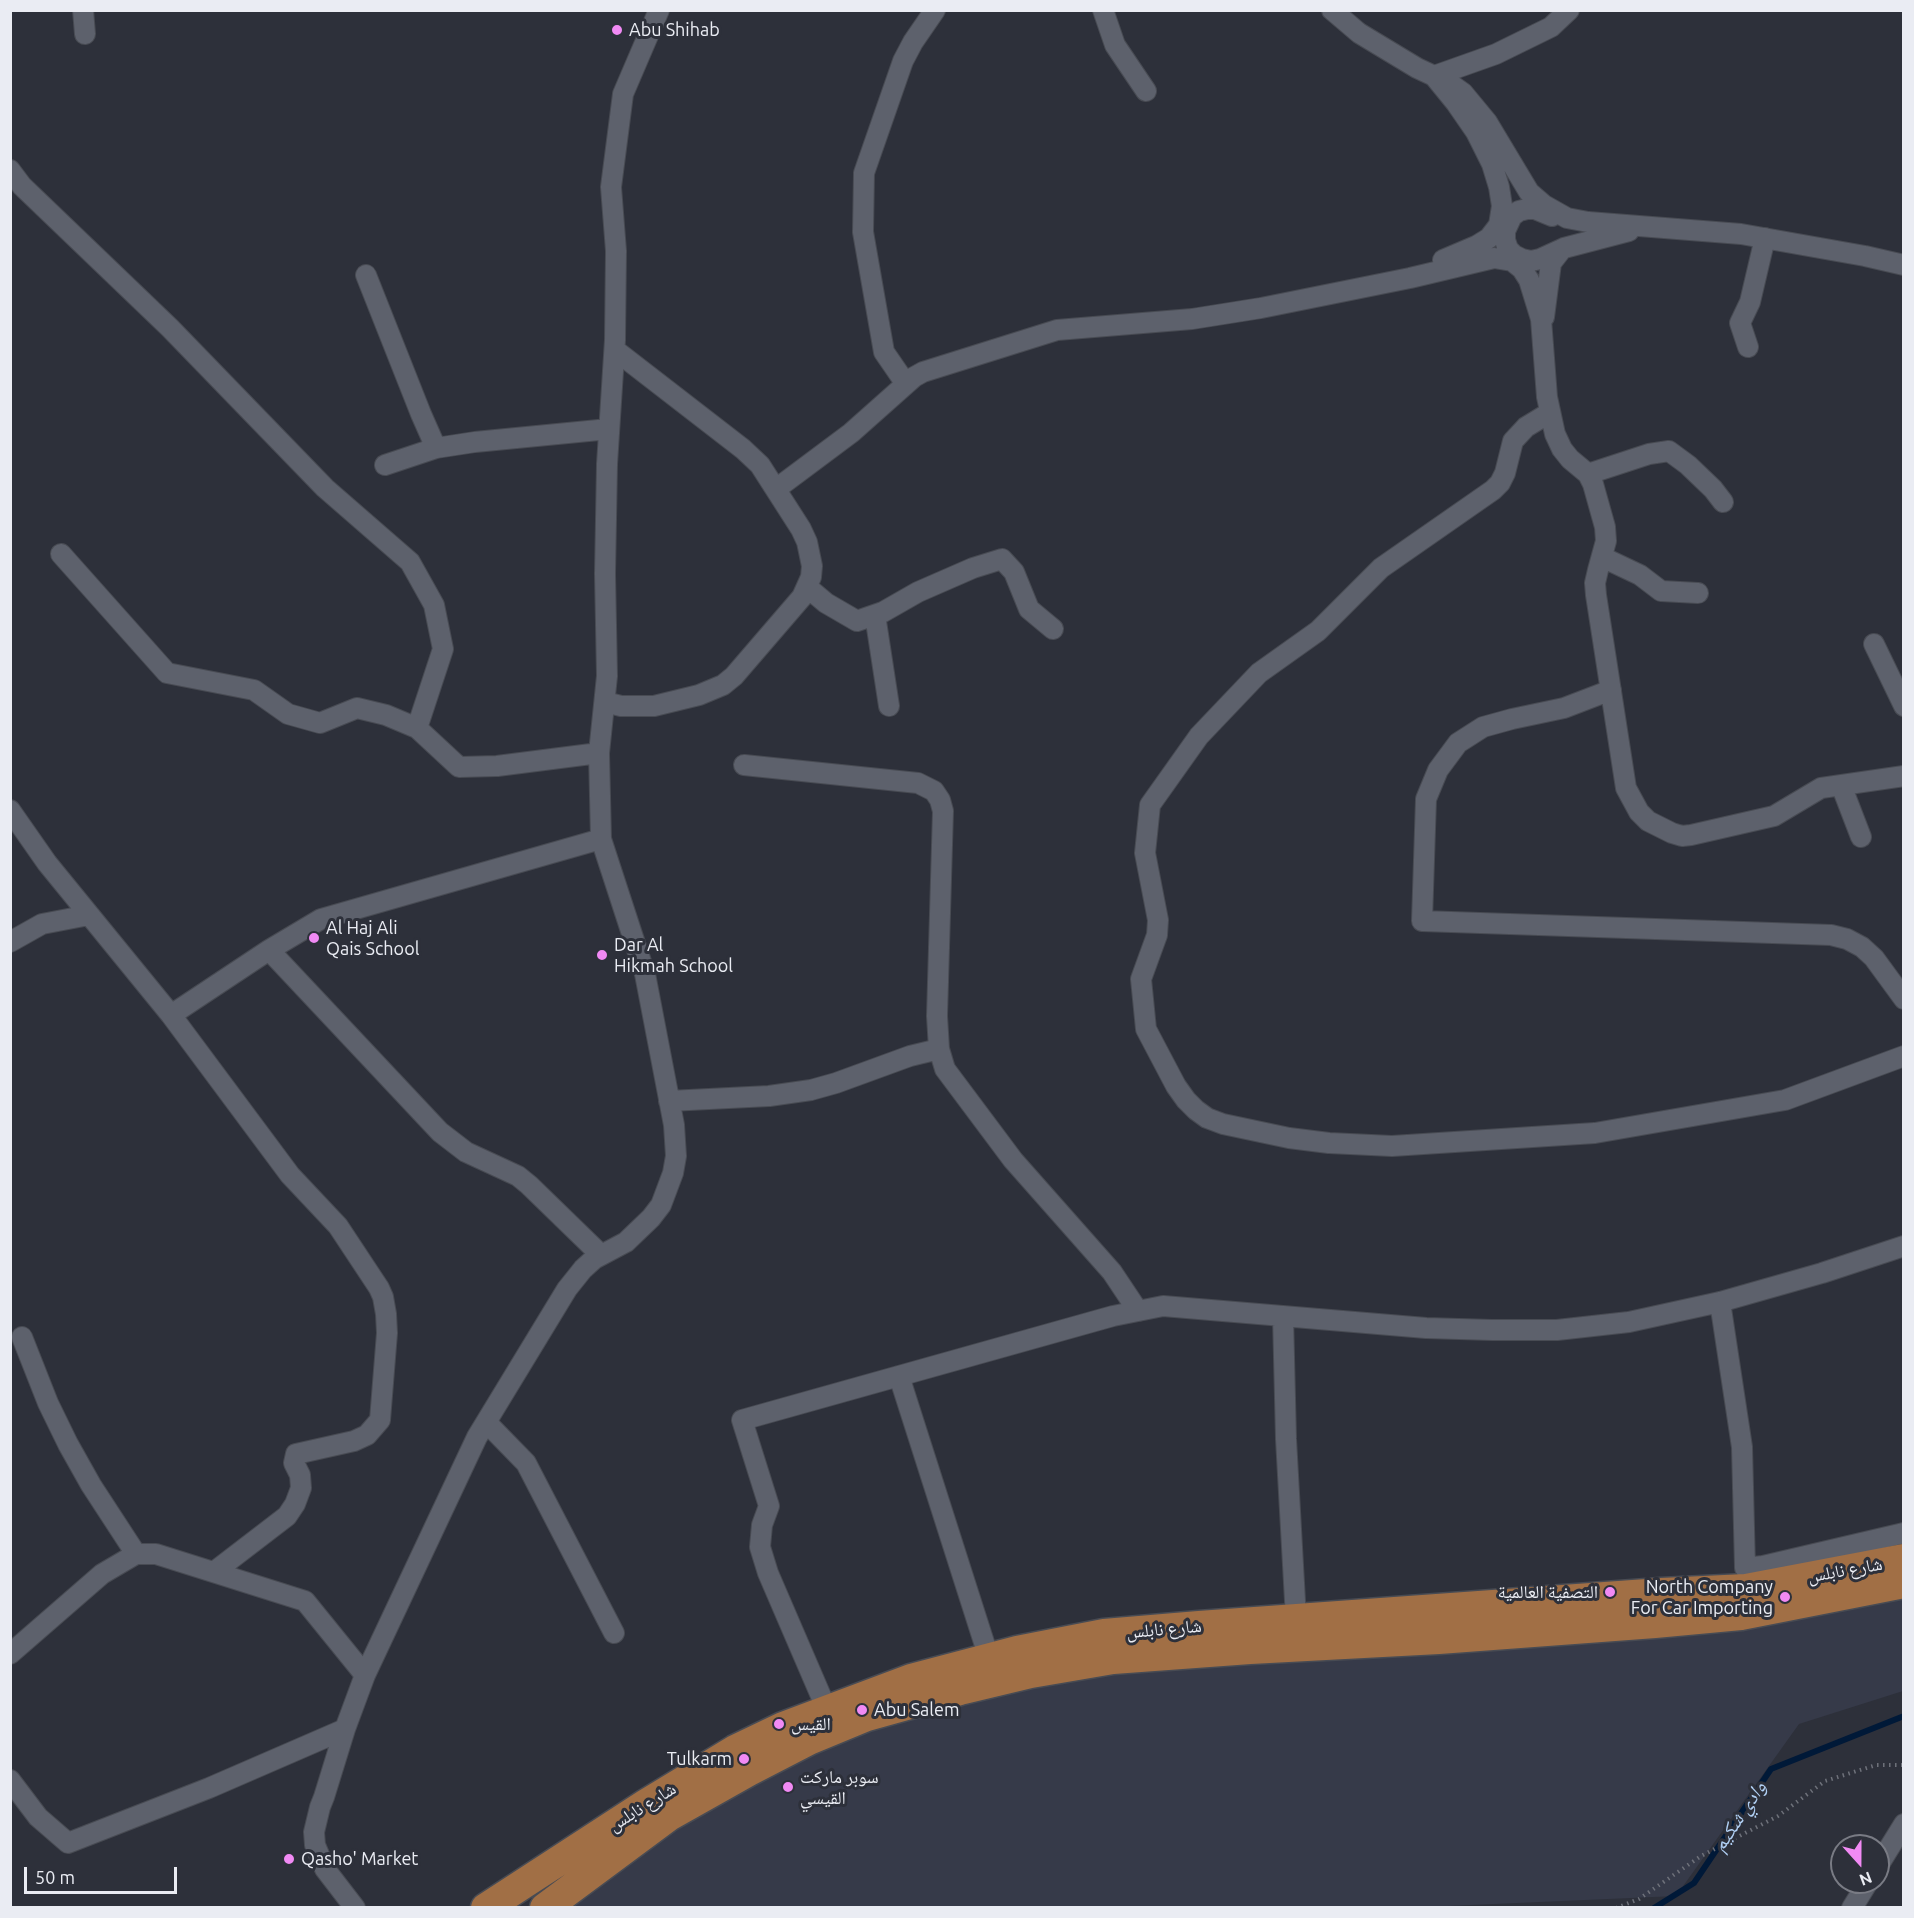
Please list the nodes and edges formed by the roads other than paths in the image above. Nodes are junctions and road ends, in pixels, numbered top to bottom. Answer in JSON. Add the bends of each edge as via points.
{"nodes":[{"id":1,"x":84,"y":10,"type":"edge"},
{"id":2,"x":658,"y":10,"type":"edge"},
{"id":3,"x":935,"y":10,"type":"edge"},
{"id":4,"x":1103,"y":10,"type":"edge"},
{"id":5,"x":1332,"y":10,"type":"edge"},
{"id":6,"x":1569,"y":10,"type":"edge"},
{"id":7,"x":86,"y":34,"type":"dead end"},
{"id":8,"x":1434,"y":76,"type":"junction"},
{"id":9,"x":1146,"y":91,"type":"dead end"},
{"id":10,"x":10,"y":170,"type":"edge"},
{"id":11,"x":1567,"y":218,"type":"junction"},
{"id":12,"x":1650,"y":226,"type":"junction"},
{"id":13,"x":1765,"y":238,"type":"junction"},
{"id":14,"x":1564,"y":248,"type":"junction"},
{"id":15,"x":1904,"y":264,"type":"edge"},
{"id":16,"x":366,"y":274,"type":"dead end"},
{"id":17,"x":1382,"y":283,"type":"junction"},
{"id":18,"x":1543,"y":332,"type":"junction"},
{"id":19,"x":1748,"y":347,"type":"dead end"},
{"id":20,"x":615,"y":350,"type":"junction"},
{"id":21,"x":906,"y":384,"type":"junction"},
{"id":22,"x":1549,"y":413,"type":"junction"},
{"id":23,"x":609,"y":429,"type":"junction"},
{"id":24,"x":436,"y":448,"type":"junction"},
{"id":25,"x":385,"y":465,"type":"dead end"},
{"id":26,"x":1588,"y":474,"type":"junction"},
{"id":27,"x":776,"y":489,"type":"junction"},
{"id":28,"x":1723,"y":502,"type":"dead end"},
{"id":29,"x":62,"y":554,"type":"dead end"},
{"id":30,"x":1602,"y":557,"type":"junction"},
{"id":31,"x":807,"y":587,"type":"junction"},
{"id":32,"x":1698,"y":593,"type":"dead end"},
{"id":33,"x":876,"y":615,"type":"junction"},
{"id":34,"x":1053,"y":629,"type":"dead end"},
{"id":35,"x":1874,"y":644,"type":"dead end"},
{"id":36,"x":1611,"y":690,"type":"junction"},
{"id":37,"x":605,"y":702,"type":"junction"},
{"id":38,"x":889,"y":706,"type":"dead end"},
{"id":39,"x":1904,"y":706,"type":"edge"},
{"id":40,"x":417,"y":728,"type":"junction"},
{"id":41,"x":599,"y":753,"type":"junction"},
{"id":42,"x":744,"y":765,"type":"dead end"},
{"id":43,"x":1904,"y":776,"type":"edge"},
{"id":44,"x":1841,"y":785,"type":"junction"},
{"id":45,"x":10,"y":810,"type":"edge"},
{"id":46,"x":1861,"y":837,"type":"dead end"},
{"id":47,"x":602,"y":839,"type":"junction"},
{"id":48,"x":89,"y":915,"type":"junction"},
{"id":49,"x":10,"y":942,"type":"edge"},
{"id":50,"x":269,"y":950,"type":"junction"},
{"id":51,"x":1904,"y":999,"type":"edge"},
{"id":52,"x":171,"y":1015,"type":"junction"},
{"id":53,"x":939,"y":1049,"type":"junction"},
{"id":54,"x":1904,"y":1056,"type":"edge"},
{"id":55,"x":669,"y":1101,"type":"junction"},
{"id":56,"x":1904,"y":1246,"type":"edge"},
{"id":57,"x":601,"y":1255,"type":"junction"},
{"id":58,"x":1720,"y":1302,"type":"junction"},
{"id":59,"x":1138,"y":1311,"type":"junction"},
{"id":60,"x":1283,"y":1316,"type":"junction"},
{"id":61,"x":22,"y":1337,"type":"dead end"},
{"id":62,"x":899,"y":1376,"type":"junction"},
{"id":63,"x":486,"y":1422,"type":"junction"},
{"id":64,"x":1904,"y":1533,"type":"edge"},
{"id":65,"x":136,"y":1554,"type":"junction"},
{"id":66,"x":1904,"y":1559,"type":"edge"},
{"id":67,"x":214,"y":1572,"type":"junction"},
{"id":68,"x":1904,"y":1583,"type":"edge"},
{"id":69,"x":1296,"y":1618,"type":"junction"},
{"id":70,"x":614,"y":1633,"type":"dead end"},
{"id":71,"x":10,"y":1654,"type":"edge"},
{"id":72,"x":989,"y":1658,"type":"junction"},
{"id":73,"x":365,"y":1675,"type":"junction"},
{"id":74,"x":827,"y":1710,"type":"junction"},
{"id":75,"x":345,"y":1729,"type":"junction"},
{"id":76,"x":10,"y":1780,"type":"edge"},
{"id":77,"x":1904,"y":1824,"type":"edge"},
{"id":78,"x":1890,"y":1847,"type":"edge"},
{"id":79,"x":1861,"y":1894,"type":"edge"},
{"id":80,"x":355,"y":1908,"type":"edge"},
{"id":81,"x":486,"y":1908,"type":"edge"},
{"id":82,"x":545,"y":1908,"type":"edge"},
{"id":83,"x":1852,"y":1908,"type":"edge"}],
"edges":[{"from":1,"to":7,"type":"street"},
{"from":2,"to":20,"type":"street","via":[[623,94],[611,187],[616,251]]},
{"from":3,"to":21,"type":"street","via":[[903,61],[864,173],[863,232],[884,351]]},
{"from":4,"to":9,"type":"street","via":[[1115,45]]},
{"from":5,"to":8,"type":"street","via":[[1359,33]]},
{"from":6,"to":8,"type":"street","via":[[1551,27],[1496,54]]},
{"from":8,"to":11,"type":"street","via":[[1463,93],[1487,122],[1529,192]]},
{"from":8,"to":17,"type":"street","via":[[1476,132],[1492,164],[1502,206],[1499,225],[1476,246]]},
{"from":10,"to":40,"type":"street","via":[[325,489],[410,562],[434,605],[443,649]]},
{"from":11,"to":12,"type":"street"},
{"from":11,"to":14,"type":"street","via":[[1527,209],[1512,216],[1505,231],[1508,249],[1522,259],[1540,259]]},
{"from":12,"to":13,"type":"street"},
{"from":12,"to":14,"type":"street"},
{"from":13,"to":15,"type":"street"},
{"from":13,"to":19,"type":"street","via":[[1750,302],[1740,323]]},
{"from":14,"to":18,"type":"street","via":[[1548,273]]},
{"from":16,"to":24,"type":"street"},
{"from":17,"to":18,"type":"street","via":[[1494,258],[1512,261],[1529,280]]},
{"from":17,"to":21,"type":"street","via":[[1192,319],[1057,330],[922,372]]},
{"from":18,"to":22,"type":"street"},
{"from":20,"to":23,"type":"street"},
{"from":20,"to":27,"type":"street","via":[[750,454]]},
{"from":21,"to":27,"type":"street","via":[[851,433]]},
{"from":22,"to":26,"type":"street","via":[[1562,449]]},
{"from":22,"to":54,"type":"street","via":[[1512,441],[1505,473],[1493,490],[1381,568],[1318,631],[1259,673],[1199,736],[1150,805],[1145,853],[1158,920],[1157,935],[1140,979],[1146,1029],[1176,1086],[1208,1118],[1249,1131],[1309,1141],[1392,1146],[1595,1133],[1774,1102]]},
{"from":23,"to":24,"type":"street"},
{"from":23,"to":37,"type":"street"},
{"from":24,"to":25,"type":"street"},
{"from":26,"to":28,"type":"street","via":[[1670,451]]},
{"from":26,"to":30,"type":"street","via":[[1605,527]]},
{"from":27,"to":31,"type":"street","via":[[807,542],[812,566]]},
{"from":29,"to":40,"type":"street","via":[[167,673],[254,690],[288,714],[320,723],[357,708],[386,714]]},
{"from":30,"to":32,"type":"street","via":[[1640,575],[1662,591]]},
{"from":30,"to":36,"type":"street","via":[[1595,583]]},
{"from":31,"to":33,"type":"street","via":[[857,621]]},
{"from":31,"to":37,"type":"street","via":[[723,685],[654,706]]},
{"from":33,"to":34,"type":"street","via":[[918,592],[1002,559],[1014,572],[1029,609]]},
{"from":33,"to":38,"type":"street"},
{"from":35,"to":39,"type":"street"},
{"from":36,"to":44,"type":"street","via":[[1626,788],[1647,821],[1672,833],[1691,835],[1774,816],[1821,788]]},
{"from":36,"to":51,"type":"street","via":[[1564,708],[1483,727],[1458,743],[1438,770],[1426,799],[1422,921],[1831,935],[1862,947]]},
{"from":37,"to":41,"type":"street"},
{"from":40,"to":41,"type":"street","via":[[459,767]]},
{"from":41,"to":47,"type":"street"},
{"from":42,"to":53,"type":"street","via":[[918,783],[934,791],[943,811]]},
{"from":43,"to":44,"type":"street"},
{"from":44,"to":46,"type":"street"},
{"from":45,"to":48,"type":"street"},
{"from":47,"to":50,"type":"street","via":[[321,919]]},
{"from":47,"to":55,"type":"street","via":[[645,974]]},
{"from":48,"to":49,"type":"street","via":[[42,924]]},
{"from":48,"to":52,"type":"street"},
{"from":50,"to":52,"type":"street"},
{"from":50,"to":57,"type":"street","via":[[440,1132],[466,1152],[518,1176]]},
{"from":52,"to":67,"type":"street","via":[[290,1175],[338,1226],[379,1287],[386,1314],[380,1420],[367,1435],[354,1441],[296,1454],[294,1463],[302,1488],[287,1516]]},
{"from":53,"to":55,"type":"street","via":[[811,1090]]},
{"from":53,"to":59,"type":"street","via":[[945,1069],[1013,1160],[1112,1272]]},
{"from":55,"to":57,"type":"street","via":[[676,1156],[668,1189],[639,1231]]},
{"from":56,"to":58,"type":"street"},
{"from":57,"to":63,"type":"street","via":[[573,1281]]},
{"from":58,"to":60,"type":"street","via":[[1629,1322],[1557,1330],[1426,1328]]},
{"from":58,"to":64,"type":"street","via":[[1742,1447],[1745,1568]]},
{"from":59,"to":60,"type":"street","via":[[1163,1306]]},
{"from":59,"to":62,"type":"street"},
{"from":60,"to":69,"type":"street"},
{"from":61,"to":65,"type":"street","via":[[68,1444]]},
{"from":62,"to":72,"type":"street"},
{"from":62,"to":74,"type":"street","via":[[742,1420],[769,1506],[760,1547]]},
{"from":63,"to":70,"type":"street","via":[[526,1463]]},
{"from":63,"to":73,"type":"street"},
{"from":65,"to":67,"type":"street","via":[[156,1554]]},
{"from":65,"to":71,"type":"street","via":[[102,1574]]},
{"from":66,"to":69,"type":"main road","name":"شارع نابلس","via":[[1746,1589]]},
{"from":67,"to":73,"type":"street","via":[[305,1601]]},
{"from":68,"to":82,"type":"main road","name":"شارع نابلس","via":[[1741,1615],[1113,1659],[1031,1673],[867,1716],[809,1740],[669,1816]]},
{"from":69,"to":72,"type":"main road","name":"شارع نابلس","via":[[1104,1634]]},
{"from":72,"to":74,"type":"main road","name":"شارع نابلس","via":[[911,1679]]},
{"from":73,"to":75,"type":"street"},
{"from":74,"to":81,"type":"main road","name":"شارع نابلس","via":[[735,1750]]},
{"from":75,"to":76,"type":"street","via":[[68,1843],[38,1817]]},
{"from":75,"to":80,"type":"street","via":[[314,1832],[325,1869]]},
{"from":77,"to":78,"type":"street"},
{"from":79,"to":83,"type":"street"}]}
